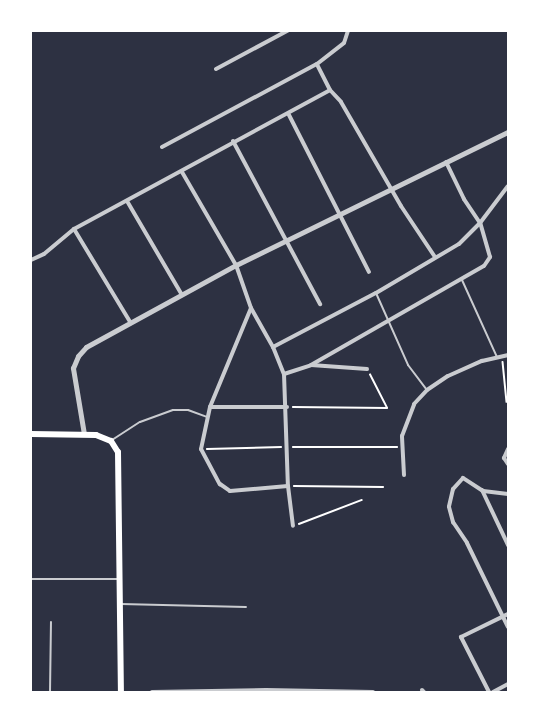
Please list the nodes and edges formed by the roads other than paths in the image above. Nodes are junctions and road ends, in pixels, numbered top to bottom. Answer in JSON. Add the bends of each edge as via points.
{"nodes":[{"id":1,"x":287,"y":31,"type":"edge"},
{"id":2,"x":348,"y":31,"type":"edge"},
{"id":3,"x":317,"y":64,"type":"junction"},
{"id":4,"x":216,"y":69,"type":"dead end"},
{"id":5,"x":330,"y":90,"type":"junction"},
{"id":6,"x":289,"y":115,"type":"junction"},
{"id":7,"x":508,"y":132,"type":"edge"},
{"id":8,"x":233,"y":141,"type":"junction"},
{"id":9,"x":162,"y":147,"type":"dead end"},
{"id":10,"x":446,"y":162,"type":"junction"},
{"id":11,"x":182,"y":172,"type":"junction"},
{"id":12,"x":508,"y":186,"type":"edge"},
{"id":13,"x":391,"y":189,"type":"junction"},
{"id":14,"x":127,"y":201,"type":"junction"},
{"id":15,"x":338,"y":213,"type":"junction"},
{"id":16,"x":480,"y":223,"type":"junction"},
{"id":17,"x":74,"y":229,"type":"junction"},
{"id":18,"x":285,"y":239,"type":"junction"},
{"id":19,"x":435,"y":257,"type":"junction"},
{"id":20,"x":31,"y":260,"type":"edge"},
{"id":21,"x":236,"y":264,"type":"junction"},
{"id":22,"x":369,"y":272,"type":"dead end"},
{"id":23,"x":462,"y":278,"type":"junction"},
{"id":24,"x":376,"y":293,"type":"junction"},
{"id":25,"x":182,"y":295,"type":"junction"},
{"id":26,"x":320,"y":304,"type":"dead end"},
{"id":27,"x":251,"y":308,"type":"junction"},
{"id":28,"x":388,"y":319,"type":"junction"},
{"id":29,"x":130,"y":322,"type":"junction"},
{"id":30,"x":273,"y":347,"type":"junction"},
{"id":31,"x":508,"y":355,"type":"edge"},
{"id":32,"x":496,"y":357,"type":"junction"},
{"id":33,"x":311,"y":365,"type":"junction"},
{"id":34,"x":367,"y":369,"type":"road end"},
{"id":35,"x":284,"y":374,"type":"junction"},
{"id":36,"x":427,"y":390,"type":"junction"},
{"id":37,"x":210,"y":407,"type":"junction"},
{"id":38,"x":287,"y":407,"type":"junction"},
{"id":39,"x":208,"y":417,"type":"junction"},
{"id":40,"x":31,"y":434,"type":"edge"},
{"id":41,"x":84,"y":434,"type":"junction"},
{"id":42,"x":111,"y":440,"type":"junction"},
{"id":43,"x":508,"y":449,"type":"edge"},
{"id":44,"x":508,"y":464,"type":"edge"},
{"id":45,"x":404,"y":475,"type":"dead end"},
{"id":46,"x":288,"y":486,"type":"junction"},
{"id":47,"x":482,"y":490,"type":"junction"},
{"id":48,"x":508,"y":494,"type":"edge"},
{"id":49,"x":293,"y":526,"type":"road end"},
{"id":50,"x":508,"y":545,"type":"edge"},
{"id":51,"x":31,"y":579,"type":"edge"},
{"id":52,"x":120,"y":579,"type":"junction"},
{"id":53,"x":120,"y":604,"type":"junction"},
{"id":54,"x":246,"y":607,"type":"dead end"},
{"id":55,"x":508,"y":614,"type":"edge"},
{"id":56,"x":503,"y":617,"type":"junction"},
{"id":57,"x":51,"y":622,"type":"dead end"},
{"id":58,"x":508,"y":627,"type":"edge"},
{"id":59,"x":508,"y":684,"type":"edge"},
{"id":60,"x":266,"y":691,"type":"edge"},
{"id":61,"x":50,"y":692,"type":"edge"},
{"id":62,"x":121,"y":692,"type":"edge"},
{"id":63,"x":152,"y":692,"type":"edge"},
{"id":64,"x":373,"y":692,"type":"edge"},
{"id":65,"x":489,"y":692,"type":"edge"},
{"id":66,"x":493,"y":692,"type":"edge"}],
"edges":[{"from":1,"to":4,"type":"street"},
{"from":2,"to":3,"type":"street","via":[[344,43]]},
{"from":3,"to":5,"type":"street"},
{"from":3,"to":9,"type":"street"},
{"from":5,"to":6,"type":"street"},
{"from":5,"to":13,"type":"street","via":[[364,139]]},
{"from":6,"to":8,"type":"street"},
{"from":6,"to":15,"type":"street"},
{"from":7,"to":10,"type":"street"},
{"from":8,"to":11,"type":"street"},
{"from":8,"to":18,"type":"street"},
{"from":10,"to":13,"type":"street"},
{"from":10,"to":16,"type":"street","via":[[464,199]]},
{"from":11,"to":14,"type":"street"},
{"from":11,"to":21,"type":"street"},
{"from":12,"to":16,"type":"street"},
{"from":13,"to":15,"type":"street"},
{"from":13,"to":19,"type":"street"},
{"from":14,"to":17,"type":"street"},
{"from":14,"to":25,"type":"street"},
{"from":15,"to":18,"type":"street"},
{"from":15,"to":22,"type":"street"},
{"from":16,"to":19,"type":"street","via":[[459,244]]},
{"from":16,"to":23,"type":"street","via":[[490,257],[484,266]]},
{"from":17,"to":20,"type":"street","via":[[44,254]]},
{"from":17,"to":29,"type":"street"},
{"from":18,"to":21,"type":"street"},
{"from":18,"to":26,"type":"street"},
{"from":19,"to":24,"type":"street"},
{"from":21,"to":25,"type":"street"},
{"from":21,"to":27,"type":"street"},
{"from":23,"to":28,"type":"street"},
{"from":23,"to":32,"type":"lane"},
{"from":24,"to":28,"type":"lane"},
{"from":24,"to":30,"type":"street"},
{"from":25,"to":29,"type":"street"},
{"from":27,"to":30,"type":"street"},
{"from":27,"to":37,"type":"street"},
{"from":28,"to":33,"type":"street"},
{"from":28,"to":36,"type":"lane","via":[[408,365]]},
{"from":29,"to":41,"type":"street","via":[[86,347],[78,356],[73,368]]},
{"from":30,"to":35,"type":"street"},
{"from":31,"to":32,"type":"street"},
{"from":32,"to":36,"type":"street","via":[[448,376]]},
{"from":33,"to":34,"type":"street"},
{"from":33,"to":35,"type":"street"},
{"from":35,"to":38,"type":"street"},
{"from":36,"to":45,"type":"street","via":[[414,404],[402,436]]},
{"from":37,"to":38,"type":"street"},
{"from":37,"to":39,"type":"street"},
{"from":38,"to":46,"type":"street"},
{"from":39,"to":42,"type":"lane","via":[[188,410],[173,410],[140,422]]},
{"from":39,"to":46,"type":"street","via":[[201,449],[220,484],[230,491]]},
{"from":40,"to":41,"type":"main road"},
{"from":41,"to":42,"type":"main road"},
{"from":42,"to":52,"type":"main road","via":[[118,452],[120,465]]},
{"from":43,"to":44,"type":"street","via":[[504,458]]},
{"from":46,"to":49,"type":"street"},
{"from":47,"to":48,"type":"street"},
{"from":47,"to":50,"type":"street"},
{"from":47,"to":56,"type":"street","via":[[463,478],[453,489],[449,507],[453,522],[467,543]]},
{"from":51,"to":52,"type":"lane"},
{"from":52,"to":53,"type":"main road"},
{"from":53,"to":54,"type":"lane"},
{"from":53,"to":62,"type":"main road"},
{"from":55,"to":56,"type":"street"},
{"from":56,"to":58,"type":"street"},
{"from":56,"to":65,"type":"street","via":[[461,637]]},
{"from":57,"to":61,"type":"lane"},
{"from":59,"to":66,"type":"street"},
{"from":60,"to":63,"type":"street"},
{"from":60,"to":64,"type":"street"}]}
